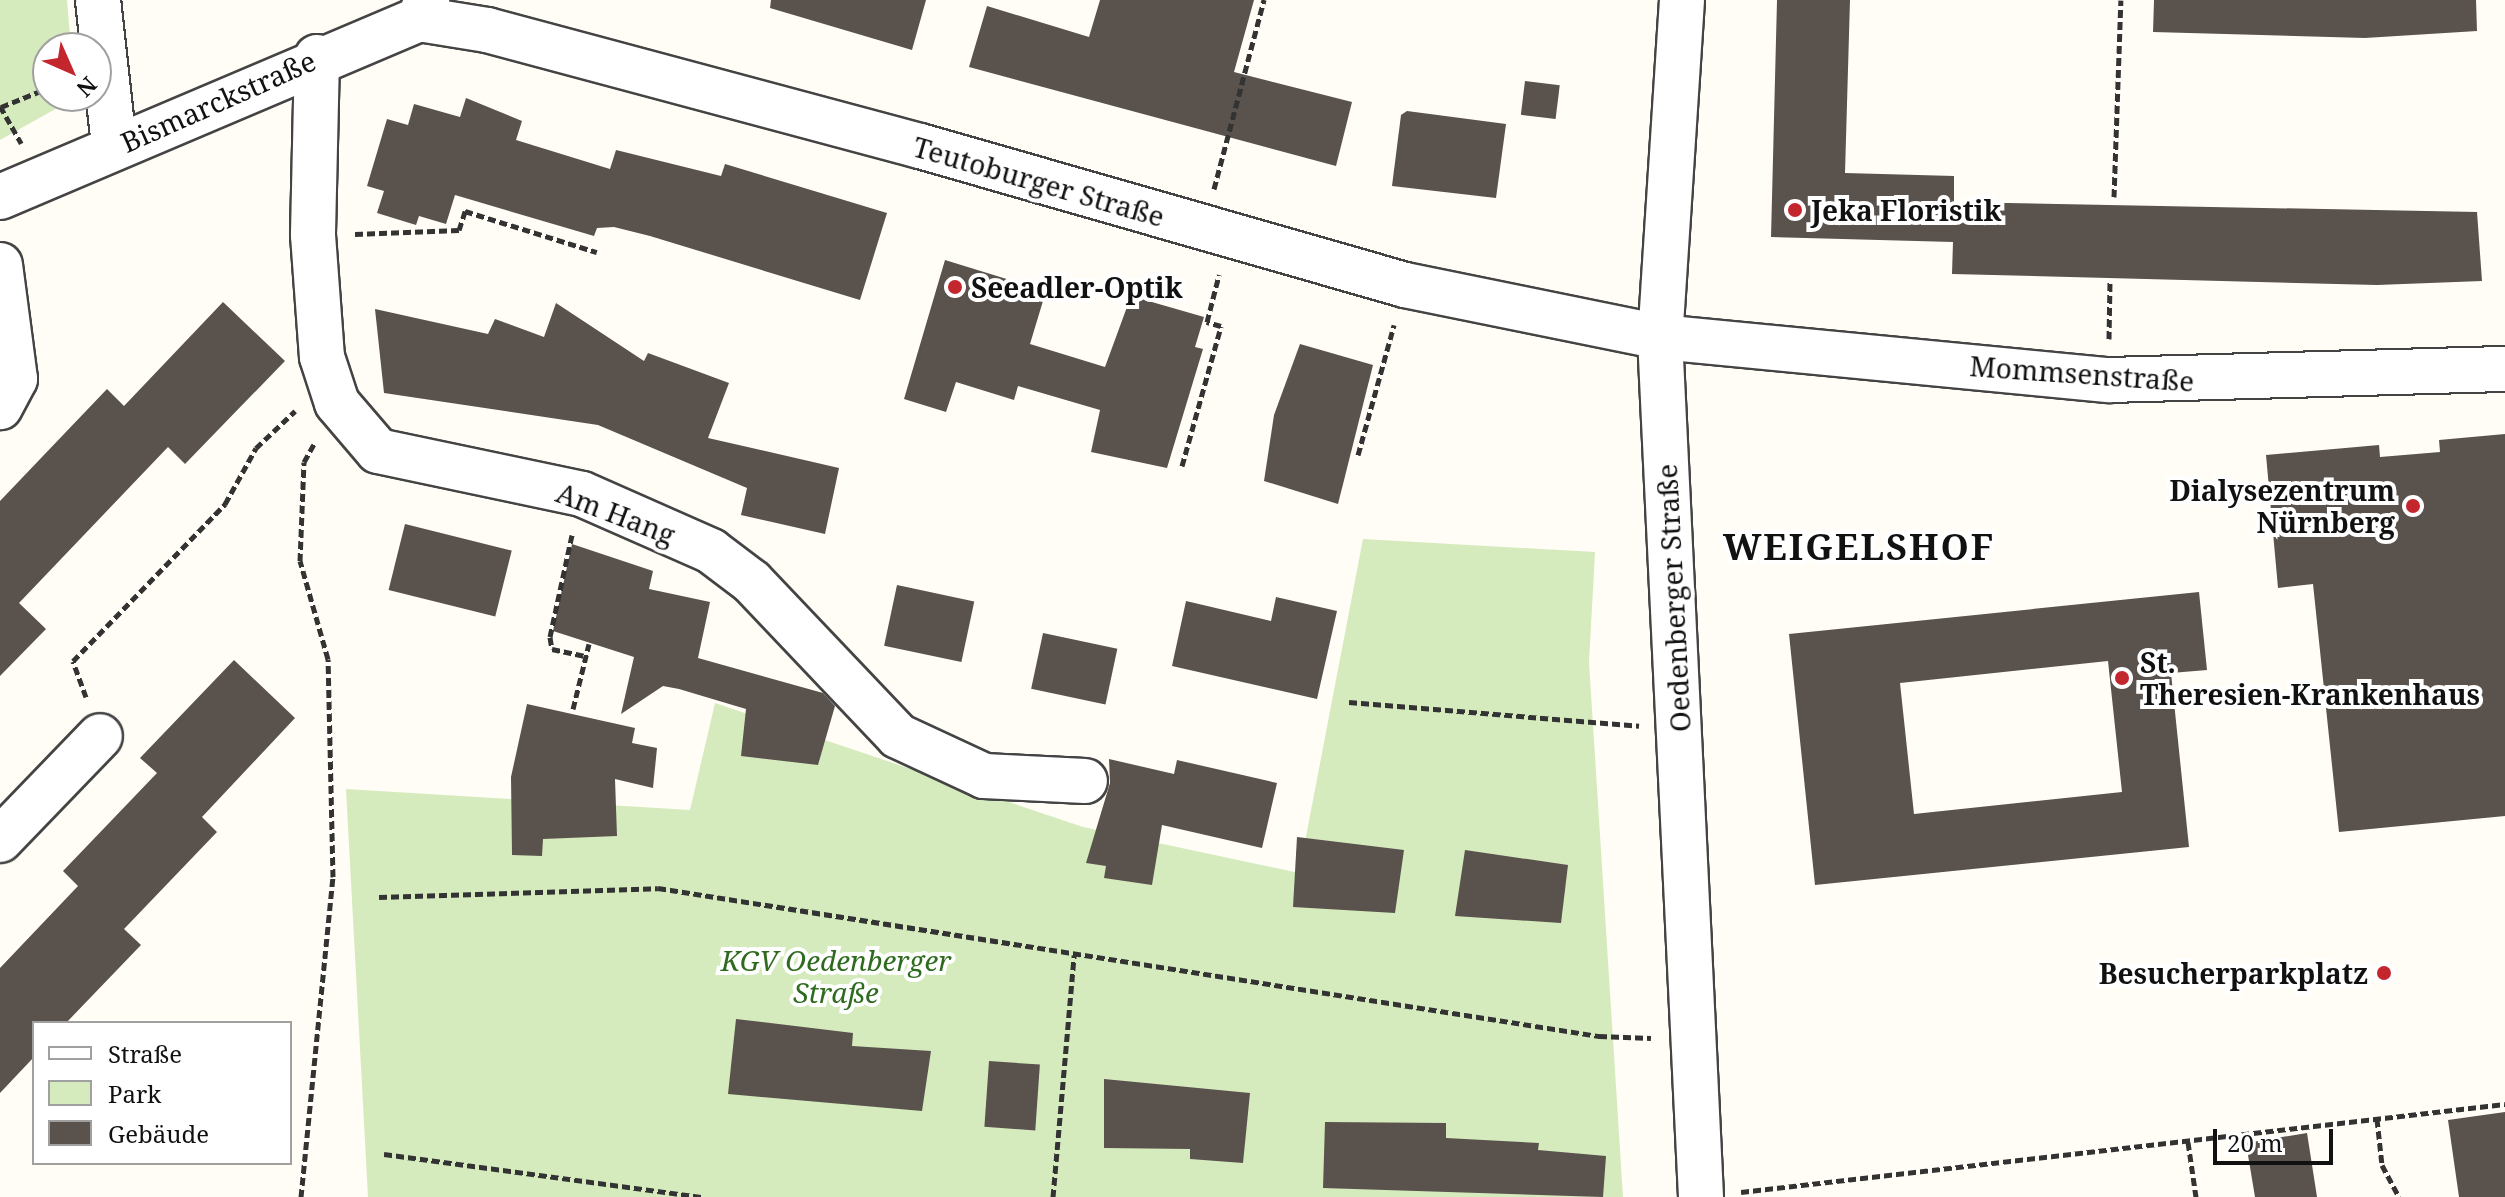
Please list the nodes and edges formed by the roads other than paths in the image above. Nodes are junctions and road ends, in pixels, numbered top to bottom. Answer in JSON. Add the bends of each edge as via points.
{"nodes":[{"id":1,"x":98,"y":0,"type":"edge"},
{"id":2,"x":1682,"y":0,"type":"edge"},
{"id":3,"x":423,"y":10,"type":"edge"},
{"id":4,"x":317,"y":57,"type":"junction"},
{"id":5,"x":114,"y":146,"type":"junction"},
{"id":6,"x":0,"y":197,"type":"edge"},
{"id":7,"x":0,"y":265,"type":"edge"},
{"id":8,"x":1660,"y":337,"type":"junction"},
{"id":9,"x":2505,"y":369,"type":"edge"},
{"id":10,"x":0,"y":407,"type":"edge"},
{"id":11,"x":100,"y":736,"type":"dead end"},
{"id":12,"x":1085,"y":781,"type":"dead end"},
{"id":13,"x":0,"y":840,"type":"edge"},
{"id":14,"x":1701,"y":1196,"type":"edge"}],
"edges":[{"from":1,"to":5,"type":"street"},
{"from":2,"to":8,"type":"street","name":"Oedenberger Straße"},
{"from":3,"to":4,"type":"street","name":"Bismarckstraße"},
{"from":3,"to":8,"type":"street","name":"Teutoburger Straße","via":[[1405,285]]},
{"from":4,"to":5,"type":"street","name":"Bismarckstraße"},
{"from":4,"to":12,"type":"street","name":"Am Hang","via":[[313,235],[333,393],[378,451],[582,494],[711,551],[752,582],[898,736],[984,776]]},
{"from":5,"to":6,"type":"street","name":"Bismarckstraße"},
{"from":7,"to":10,"type":"street","via":[[15,379]]},
{"from":8,"to":9,"type":"street","name":"Mommsenstraße","via":[[2109,380]]},
{"from":8,"to":14,"type":"street","name":"Oedenberger Straße"},
{"from":11,"to":13,"type":"street"}]}
